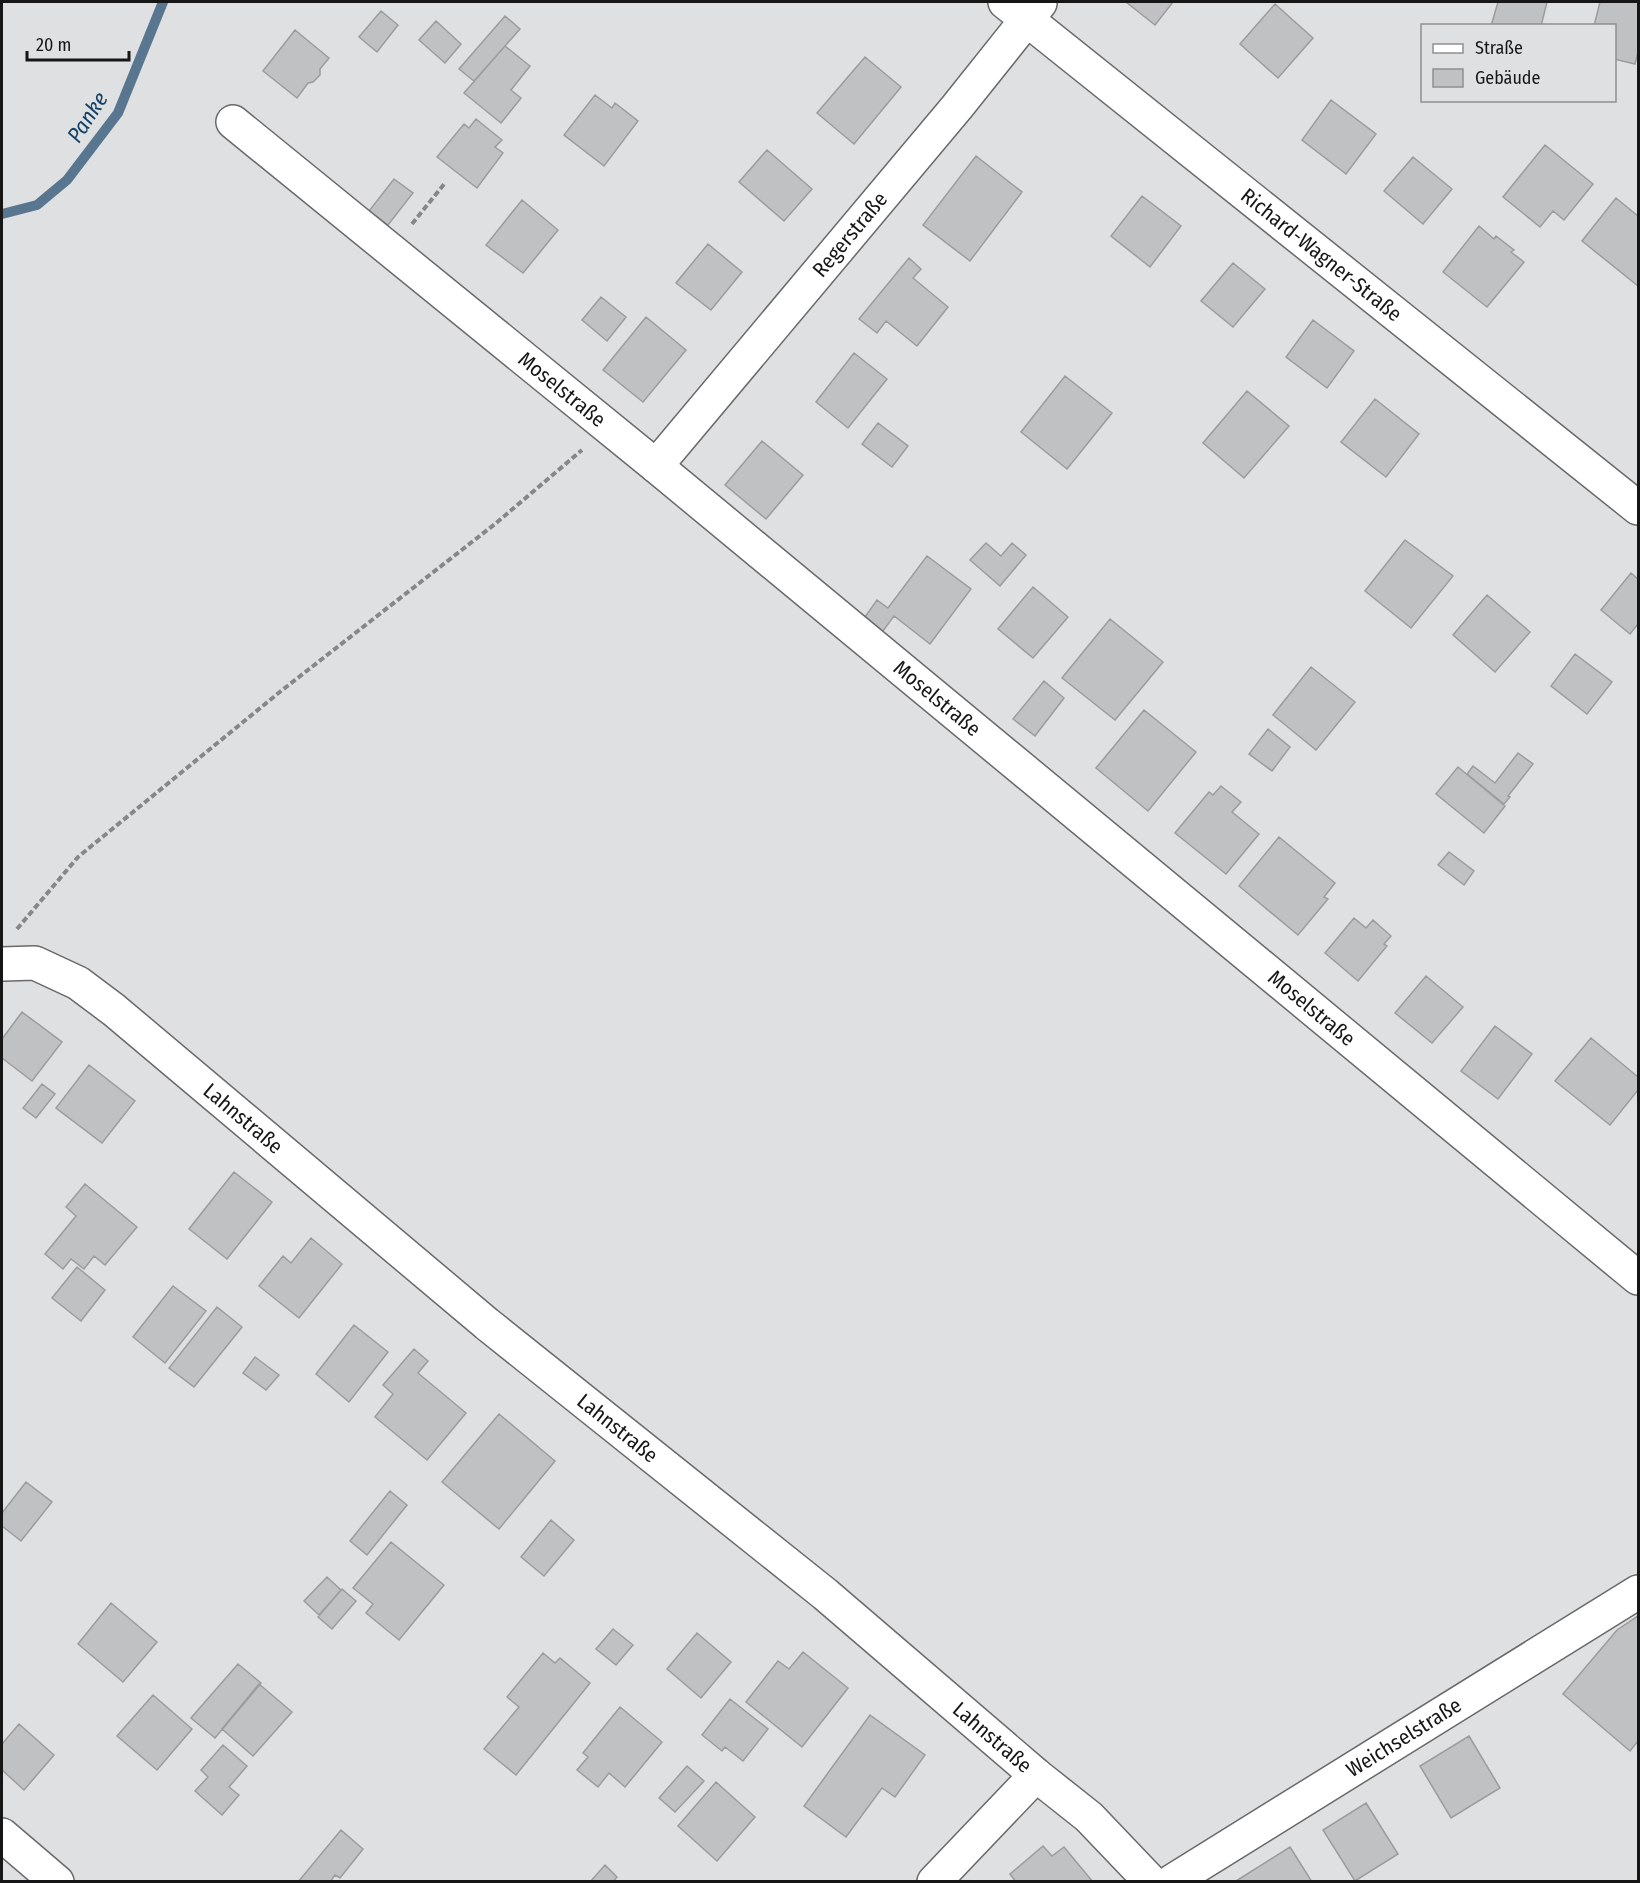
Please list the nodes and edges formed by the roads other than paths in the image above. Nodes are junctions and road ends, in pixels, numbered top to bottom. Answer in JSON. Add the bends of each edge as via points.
{"nodes":[{"id":1,"x":1024,"y":7,"type":"edge"},
{"id":2,"x":232,"y":122,"type":"dead end"},
{"id":3,"x":656,"y":466,"type":"junction"},
{"id":4,"x":1638,"y":508,"type":"edge"},
{"id":5,"x":2,"y":964,"type":"edge"},
{"id":6,"x":1638,"y":1278,"type":"edge"},
{"id":7,"x":1638,"y":1592,"type":"edge"},
{"id":8,"x":1036,"y":1775,"type":"junction"},
{"id":9,"x":2,"y":1836,"type":"edge"},
{"id":10,"x":57,"y":1881,"type":"edge"},
{"id":11,"x":934,"y":1881,"type":"edge"},
{"id":12,"x":1151,"y":1881,"type":"edge"},
{"id":13,"x":1171,"y":1881,"type":"edge"}],
"edges":[{"from":1,"to":3,"type":"street","name":"Regerstraße","via":[[957,107]]},
{"from":1,"to":4,"type":"street","name":"Richard-Wagner-Straße"},
{"from":2,"to":3,"type":"street","name":"Moselstraße"},
{"from":3,"to":6,"type":"street","name":"Moselstraße"},
{"from":5,"to":8,"type":"street","name":"Lahnstraße","via":[[35,963],[78,983],[123,1017],[487,1324],[825,1593]]},
{"from":7,"to":13,"type":"street","name":"Weichselstraße"},
{"from":8,"to":11,"type":"street"},
{"from":8,"to":12,"type":"street","name":"Lahnstraße","via":[[1089,1817]]},
{"from":9,"to":10,"type":"street"}]}
